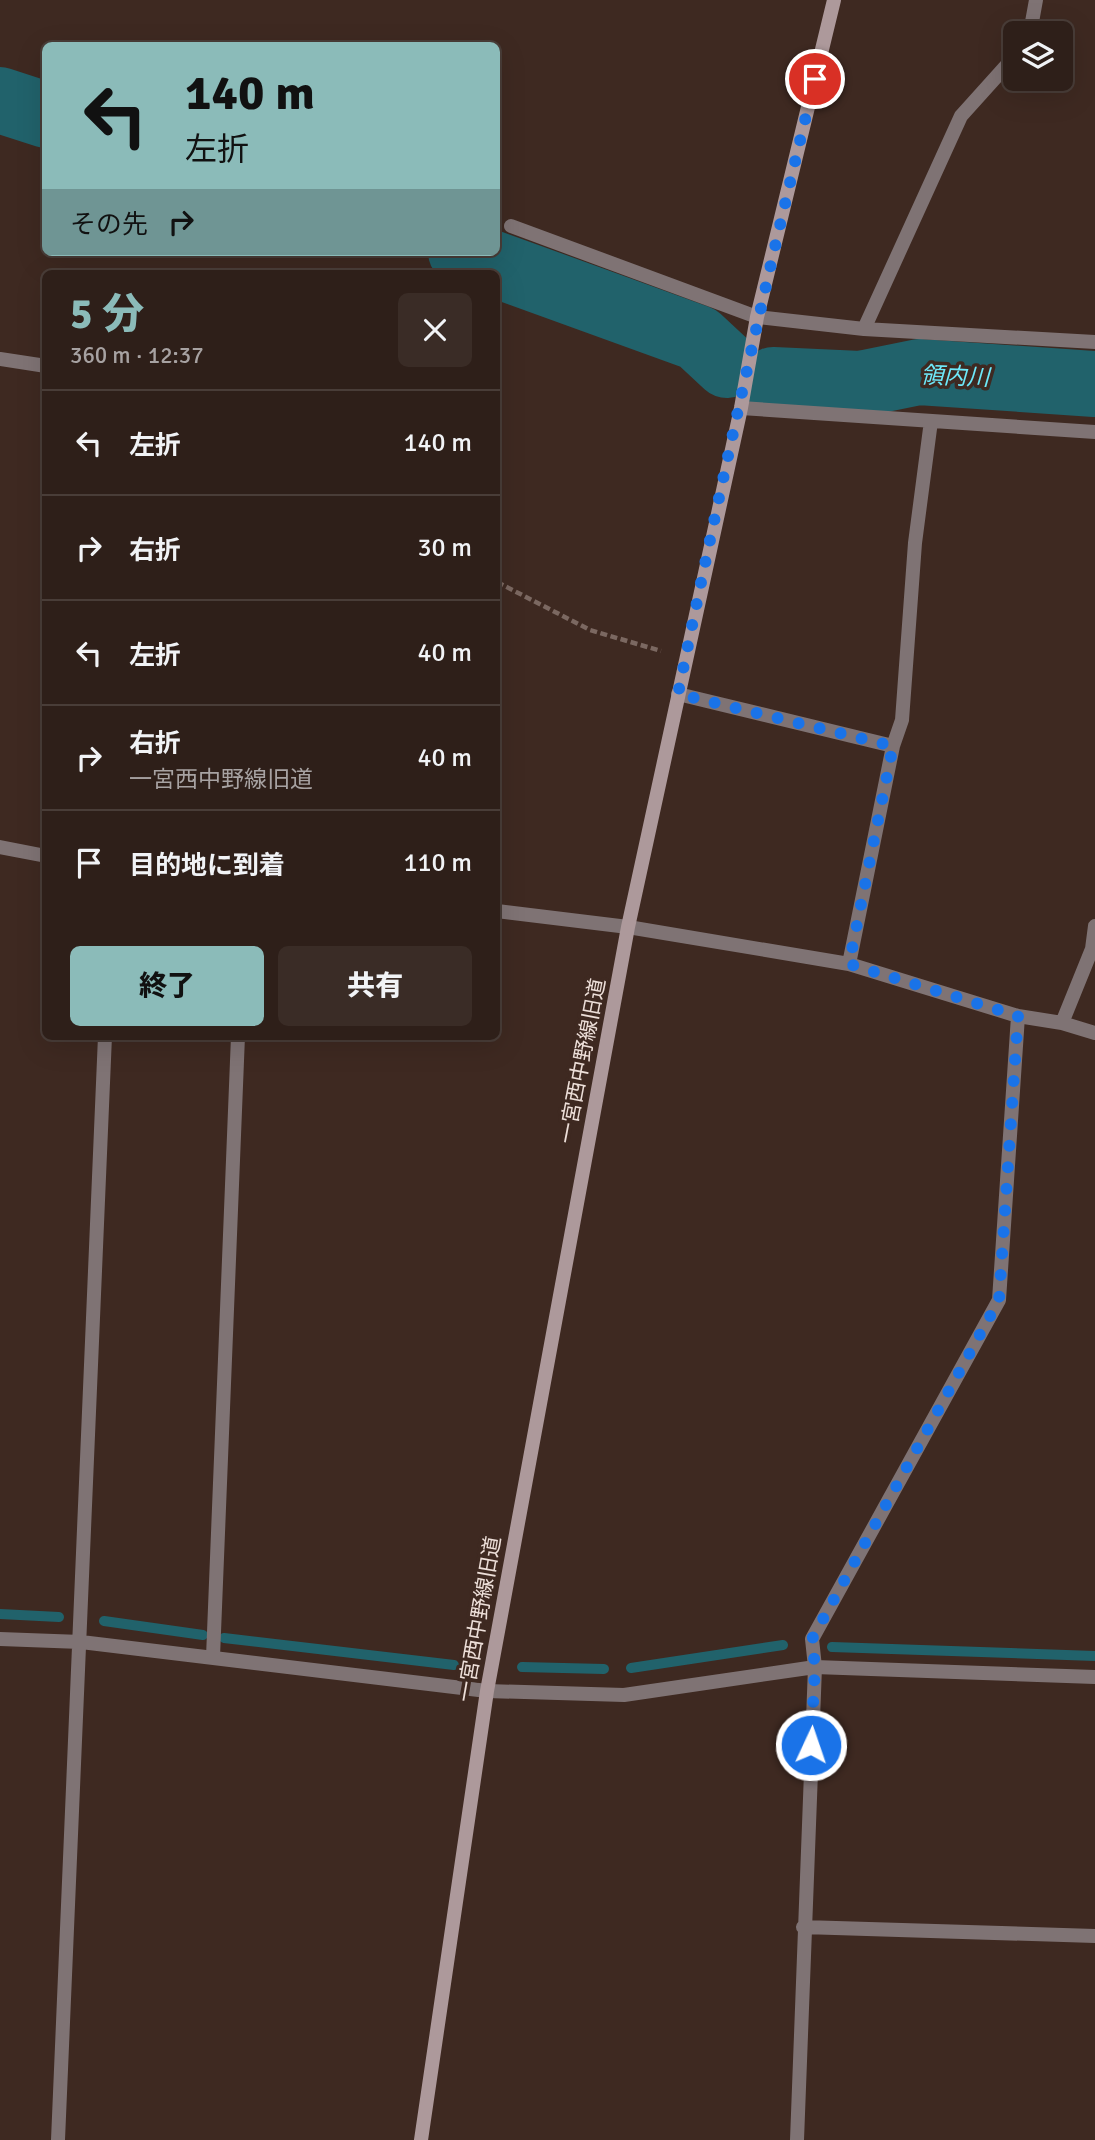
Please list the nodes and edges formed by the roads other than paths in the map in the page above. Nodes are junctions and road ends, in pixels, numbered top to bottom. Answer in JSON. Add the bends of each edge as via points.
{"nodes":[{"id":1,"x":834,"y":0,"type":"edge"},
{"id":2,"x":1036,"y":0,"type":"edge"},
{"id":3,"x":1032,"y":21,"type":"edge"},
{"id":4,"x":1003,"y":69,"type":"edge"},
{"id":5,"x":511,"y":226,"type":"dead end"},
{"id":6,"x":757,"y":317,"type":"junction"},
{"id":7,"x":864,"y":329,"type":"junction"},
{"id":8,"x":1095,"y":342,"type":"edge"},
{"id":9,"x":0,"y":359,"type":"edge"},
{"id":10,"x":42,"y":365,"type":"edge"},
{"id":11,"x":741,"y":408,"type":"junction"},
{"id":12,"x":931,"y":421,"type":"junction"},
{"id":13,"x":1095,"y":432,"type":"edge"},
{"id":14,"x":678,"y":694,"type":"junction"},
{"id":15,"x":893,"y":746,"type":"junction"},
{"id":16,"x":0,"y":847,"type":"edge"},
{"id":17,"x":42,"y":855,"type":"edge"},
{"id":18,"x":500,"y":911,"type":"edge"},
{"id":19,"x":1095,"y":926,"type":"edge"},
{"id":20,"x":628,"y":927,"type":"junction"},
{"id":21,"x":849,"y":964,"type":"junction"},
{"id":22,"x":1018,"y":1016,"type":"junction"},
{"id":23,"x":1062,"y":1023,"type":"junction"},
{"id":24,"x":1095,"y":1033,"type":"edge"},
{"id":25,"x":105,"y":1040,"type":"edge"},
{"id":26,"x":238,"y":1040,"type":"edge"},
{"id":27,"x":0,"y":1639,"type":"edge"},
{"id":28,"x":80,"y":1642,"type":"junction"},
{"id":29,"x":213,"y":1657,"type":"junction"},
{"id":30,"x":815,"y":1667,"type":"junction"},
{"id":31,"x":1095,"y":1677,"type":"edge"},
{"id":32,"x":486,"y":1691,"type":"junction"},
{"id":33,"x":803,"y":1927,"type":"junction"},
{"id":34,"x":1095,"y":1936,"type":"edge"},
{"id":35,"x":58,"y":2140,"type":"edge"},
{"id":36,"x":421,"y":2140,"type":"edge"},
{"id":37,"x":797,"y":2140,"type":"edge"}],
"edges":[{"from":1,"to":6,"type":"street","name":"一宮西中野線旧道"},
{"from":2,"to":3,"type":"street"},
{"from":4,"to":7,"type":"street","via":[[961,116]]},
{"from":5,"to":6,"type":"street"},
{"from":6,"to":7,"type":"street"},
{"from":6,"to":11,"type":"street","name":"一宮西中野線旧道"},
{"from":7,"to":8,"type":"street"},
{"from":9,"to":10,"type":"street"},
{"from":11,"to":12,"type":"street"},
{"from":11,"to":14,"type":"street","name":"一宮西中野線旧道"},
{"from":12,"to":13,"type":"street"},
{"from":12,"to":15,"type":"street","via":[[915,544],[902,720]]},
{"from":14,"to":15,"type":"street"},
{"from":14,"to":20,"type":"street","name":"一宮西中野線旧道"},
{"from":15,"to":21,"type":"street"},
{"from":16,"to":17,"type":"street"},
{"from":18,"to":20,"type":"street"},
{"from":19,"to":23,"type":"street","via":[[1092,949]]},
{"from":20,"to":21,"type":"street"},
{"from":20,"to":32,"type":"street","name":"一宮西中野線旧道"},
{"from":21,"to":22,"type":"street"},
{"from":22,"to":23,"type":"street"},
{"from":22,"to":30,"type":"street","via":[[999,1300],[812,1639]]},
{"from":23,"to":24,"type":"street"},
{"from":25,"to":28,"type":"street"},
{"from":26,"to":29,"type":"street"},
{"from":27,"to":28,"type":"street"},
{"from":28,"to":29,"type":"street"},
{"from":28,"to":35,"type":"street"},
{"from":29,"to":32,"type":"street"},
{"from":30,"to":31,"type":"street"},
{"from":30,"to":32,"type":"street","via":[[624,1695]]},
{"from":30,"to":33,"type":"street"},
{"from":32,"to":36,"type":"street","name":"一宮西中野線旧道"},
{"from":33,"to":34,"type":"street"},
{"from":33,"to":37,"type":"street"}]}
